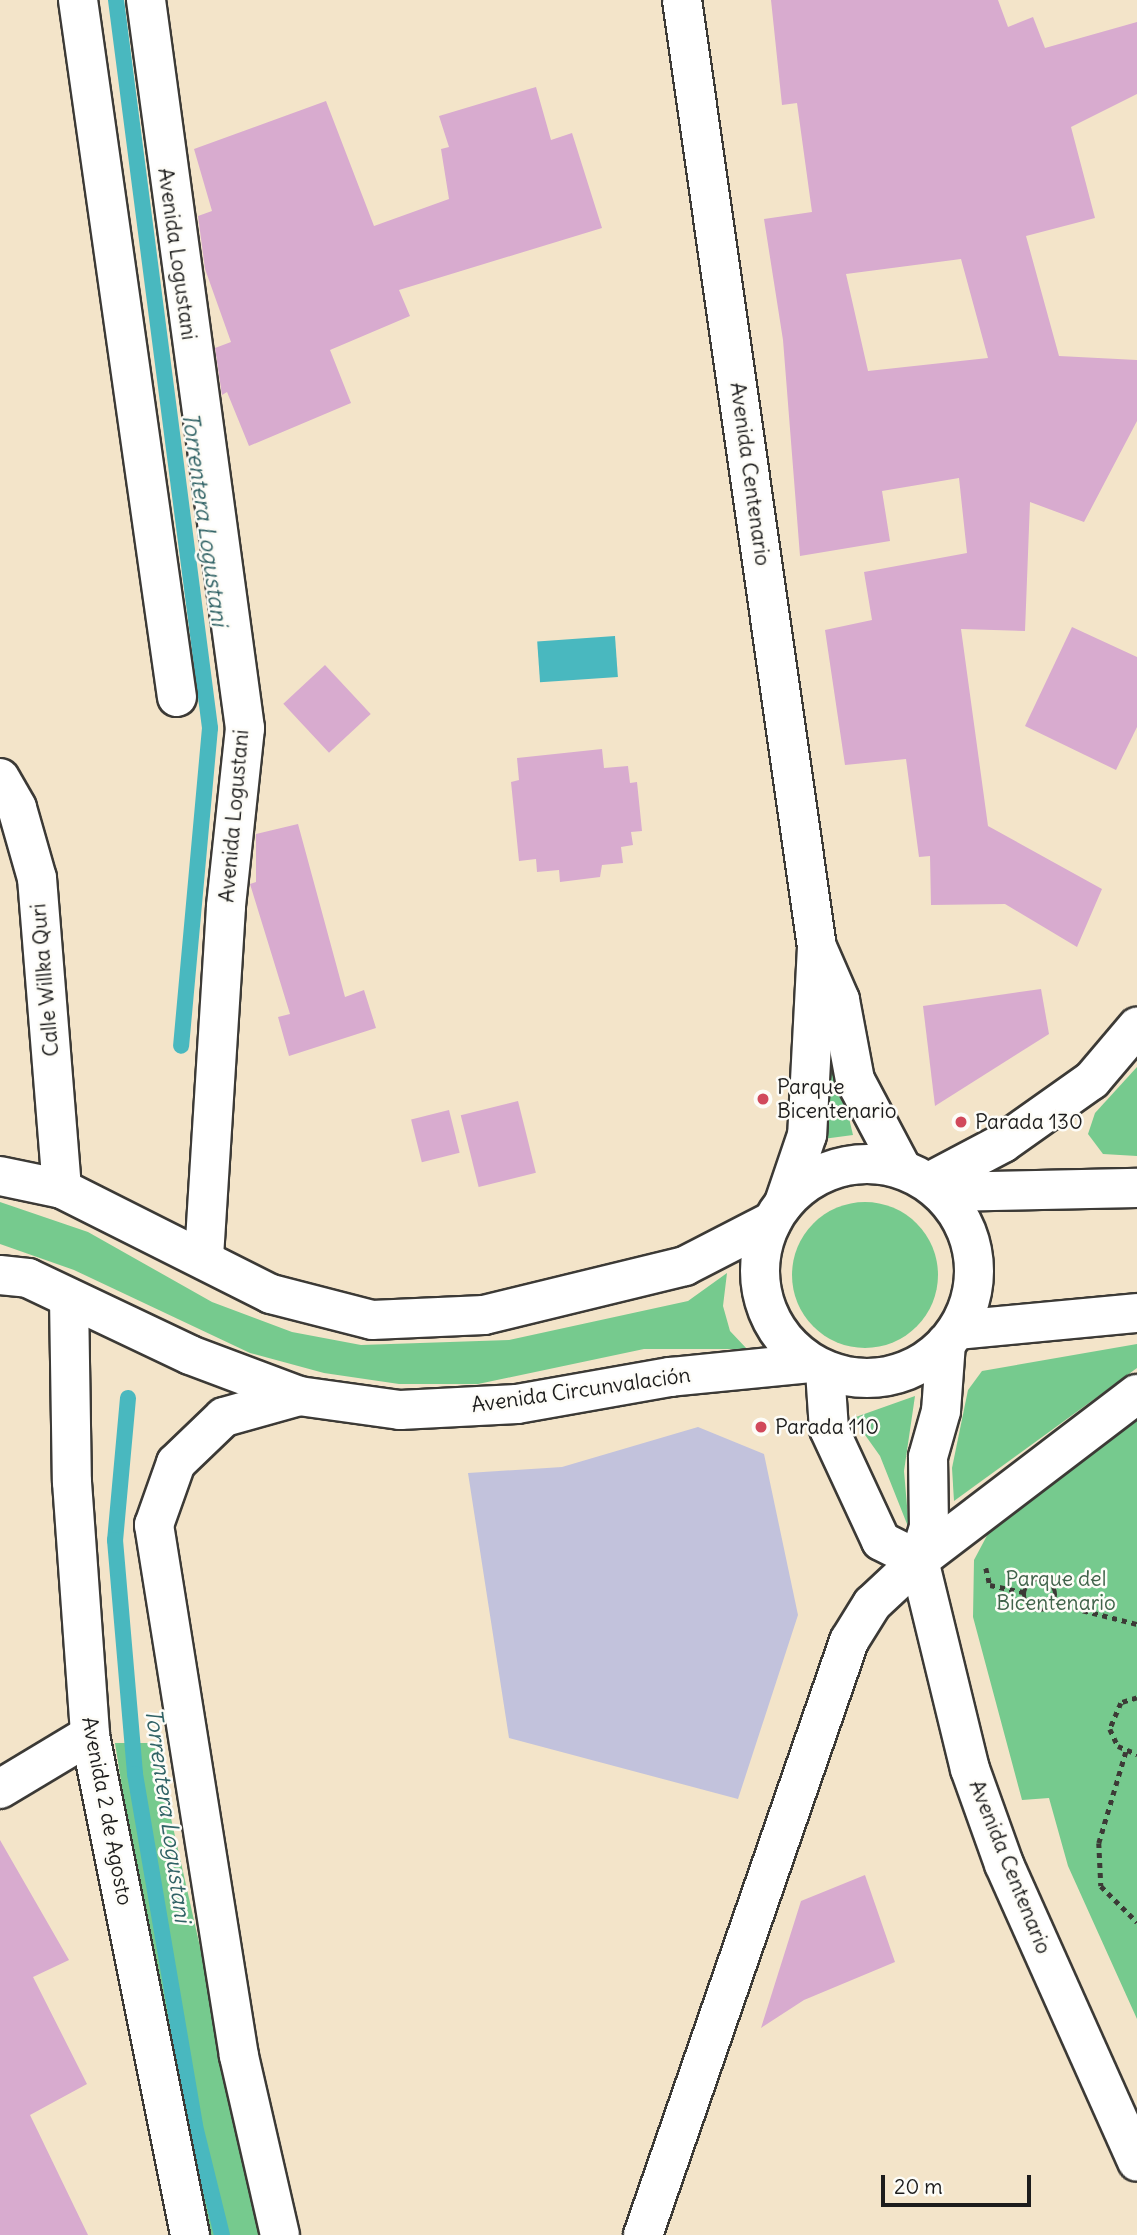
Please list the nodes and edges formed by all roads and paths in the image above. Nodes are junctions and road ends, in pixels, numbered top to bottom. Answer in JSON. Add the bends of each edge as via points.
{"nodes":[{"id":1,"x":78,"y":0,"type":"edge"},
{"id":2,"x":146,"y":0,"type":"edge"},
{"id":3,"x":682,"y":0,"type":"edge"},
{"id":4,"x":177,"y":697,"type":"dead end"},
{"id":5,"x":0,"y":778,"type":"edge"},
{"id":6,"x":817,"y":947,"type":"junction"},
{"id":7,"x":1137,"y":1027,"type":"edge"},
{"id":8,"x":0,"y":1176,"type":"edge"},
{"id":9,"x":924,"y":1180,"type":"junction"},
{"id":10,"x":1137,"y":1188,"type":"edge"},
{"id":11,"x":62,"y":1189,"type":"junction"},
{"id":12,"x":778,"y":1212,"type":"junction"},
{"id":13,"x":204,"y":1259,"type":"junction"},
{"id":14,"x":0,"y":1275,"type":"edge"},
{"id":15,"x":69,"y":1298,"type":"junction"},
{"id":16,"x":1137,"y":1313,"type":"edge"},
{"id":17,"x":952,"y":1336,"type":"junction"},
{"id":18,"x":817,"y":1367,"type":"junction"},
{"id":19,"x":1137,"y":1394,"type":"edge"},
{"id":20,"x":299,"y":1396,"type":"junction"},
{"id":21,"x":984,"y":1559,"type":"dead end"},
{"id":22,"x":919,"y":1560,"type":"junction"},
{"id":23,"x":1024,"y":1592,"type":"junction"},
{"id":24,"x":1054,"y":1603,"type":"junction"},
{"id":25,"x":1137,"y":1624,"type":"edge"},
{"id":26,"x":1137,"y":1698,"type":"edge"},
{"id":27,"x":90,"y":1735,"type":"junction"},
{"id":28,"x":1126,"y":1752,"type":"junction"},
{"id":29,"x":1137,"y":1754,"type":"edge"},
{"id":30,"x":0,"y":1789,"type":"edge"},
{"id":31,"x":1137,"y":1922,"type":"edge"},
{"id":32,"x":1137,"y":2162,"type":"edge"},
{"id":33,"x":190,"y":2235,"type":"edge"},
{"id":34,"x":280,"y":2235,"type":"edge"},
{"id":35,"x":642,"y":2235,"type":"edge"}],
"edges":[{"from":1,"to":4,"type":"street"},
{"from":2,"to":13,"type":"street","name":"Avenida Logustani","via":[[245,728],[226,907]]},
{"from":3,"to":6,"type":"street","name":"Avenida Centenario"},
{"from":5,"to":11,"type":"street","name":"Calle Willka Quri","via":[[17,808],[37,878]]},
{"from":6,"to":9,"type":"street","name":"Avenida Centenario","via":[[840,1000],[855,1080]]},
{"from":6,"to":12,"type":"street","name":"Avenida Centenario","via":[[807,1135]]},
{"from":7,"to":9,"type":"street","via":[[1092,1080],[1003,1143]]},
{"from":8,"to":11,"type":"street"},
{"from":9,"to":10,"type":"street"},
{"from":9,"to":12,"type":"street","via":[[844,1166],[810,1179]]},
{"from":9,"to":17,"type":"street","via":[[972,1242],[972,1294]]},
{"from":11,"to":13,"type":"street"},
{"from":12,"to":13,"type":"street","via":[[685,1266],[484,1315],[432,1321],[372,1320],[320,1308],[271,1294]]},
{"from":12,"to":18,"type":"street","via":[[762,1246],[763,1300],[773,1325]]},
{"from":14,"to":15,"type":"street","name":"Avenida Circunvalación","via":[[28,1278]]},
{"from":15,"to":20,"type":"street","name":"Avenida Circunvalación","via":[[190,1355]]},
{"from":15,"to":27,"type":"street","name":"Avenida 2 de Agosto","via":[[72,1482]]},
{"from":16,"to":17,"type":"street"},
{"from":17,"to":18,"type":"street","via":[[894,1375],[871,1379]]},
{"from":17,"to":22,"type":"street","via":[[942,1410],[928,1457],[929,1527]]},
{"from":18,"to":20,"type":"street","name":"Avenida Circunvalación","via":[[670,1377],[517,1404],[400,1410]]},
{"from":18,"to":22,"type":"street","via":[[829,1429],[881,1541]]},
{"from":19,"to":22,"type":"street"},
{"from":20,"to":34,"type":"street","via":[[224,1417],[176,1463],[153,1525],[237,2043]]},
{"from":21,"to":23,"type":"path","via":[[990,1586]]},
{"from":22,"to":32,"type":"street","name":"Avenida Centenario","via":[[970,1769],[1004,1864]]},
{"from":22,"to":35,"type":"street","via":[[872,1604],[849,1641]]},
{"from":23,"to":24,"type":"path","via":[[1035,1611]]},
{"from":23,"to":24,"type":"path","via":[[1034,1580],[1045,1580],[1054,1587]]},
{"from":24,"to":25,"type":"path"},
{"from":26,"to":28,"type":"path","via":[[1121,1703],[1110,1720],[1112,1738]]},
{"from":27,"to":30,"type":"street"},
{"from":27,"to":33,"type":"street","name":"Avenida 2 de Agosto"},
{"from":28,"to":29,"type":"path"},
{"from":28,"to":31,"type":"path","via":[[1099,1843],[1101,1886]]}]}
